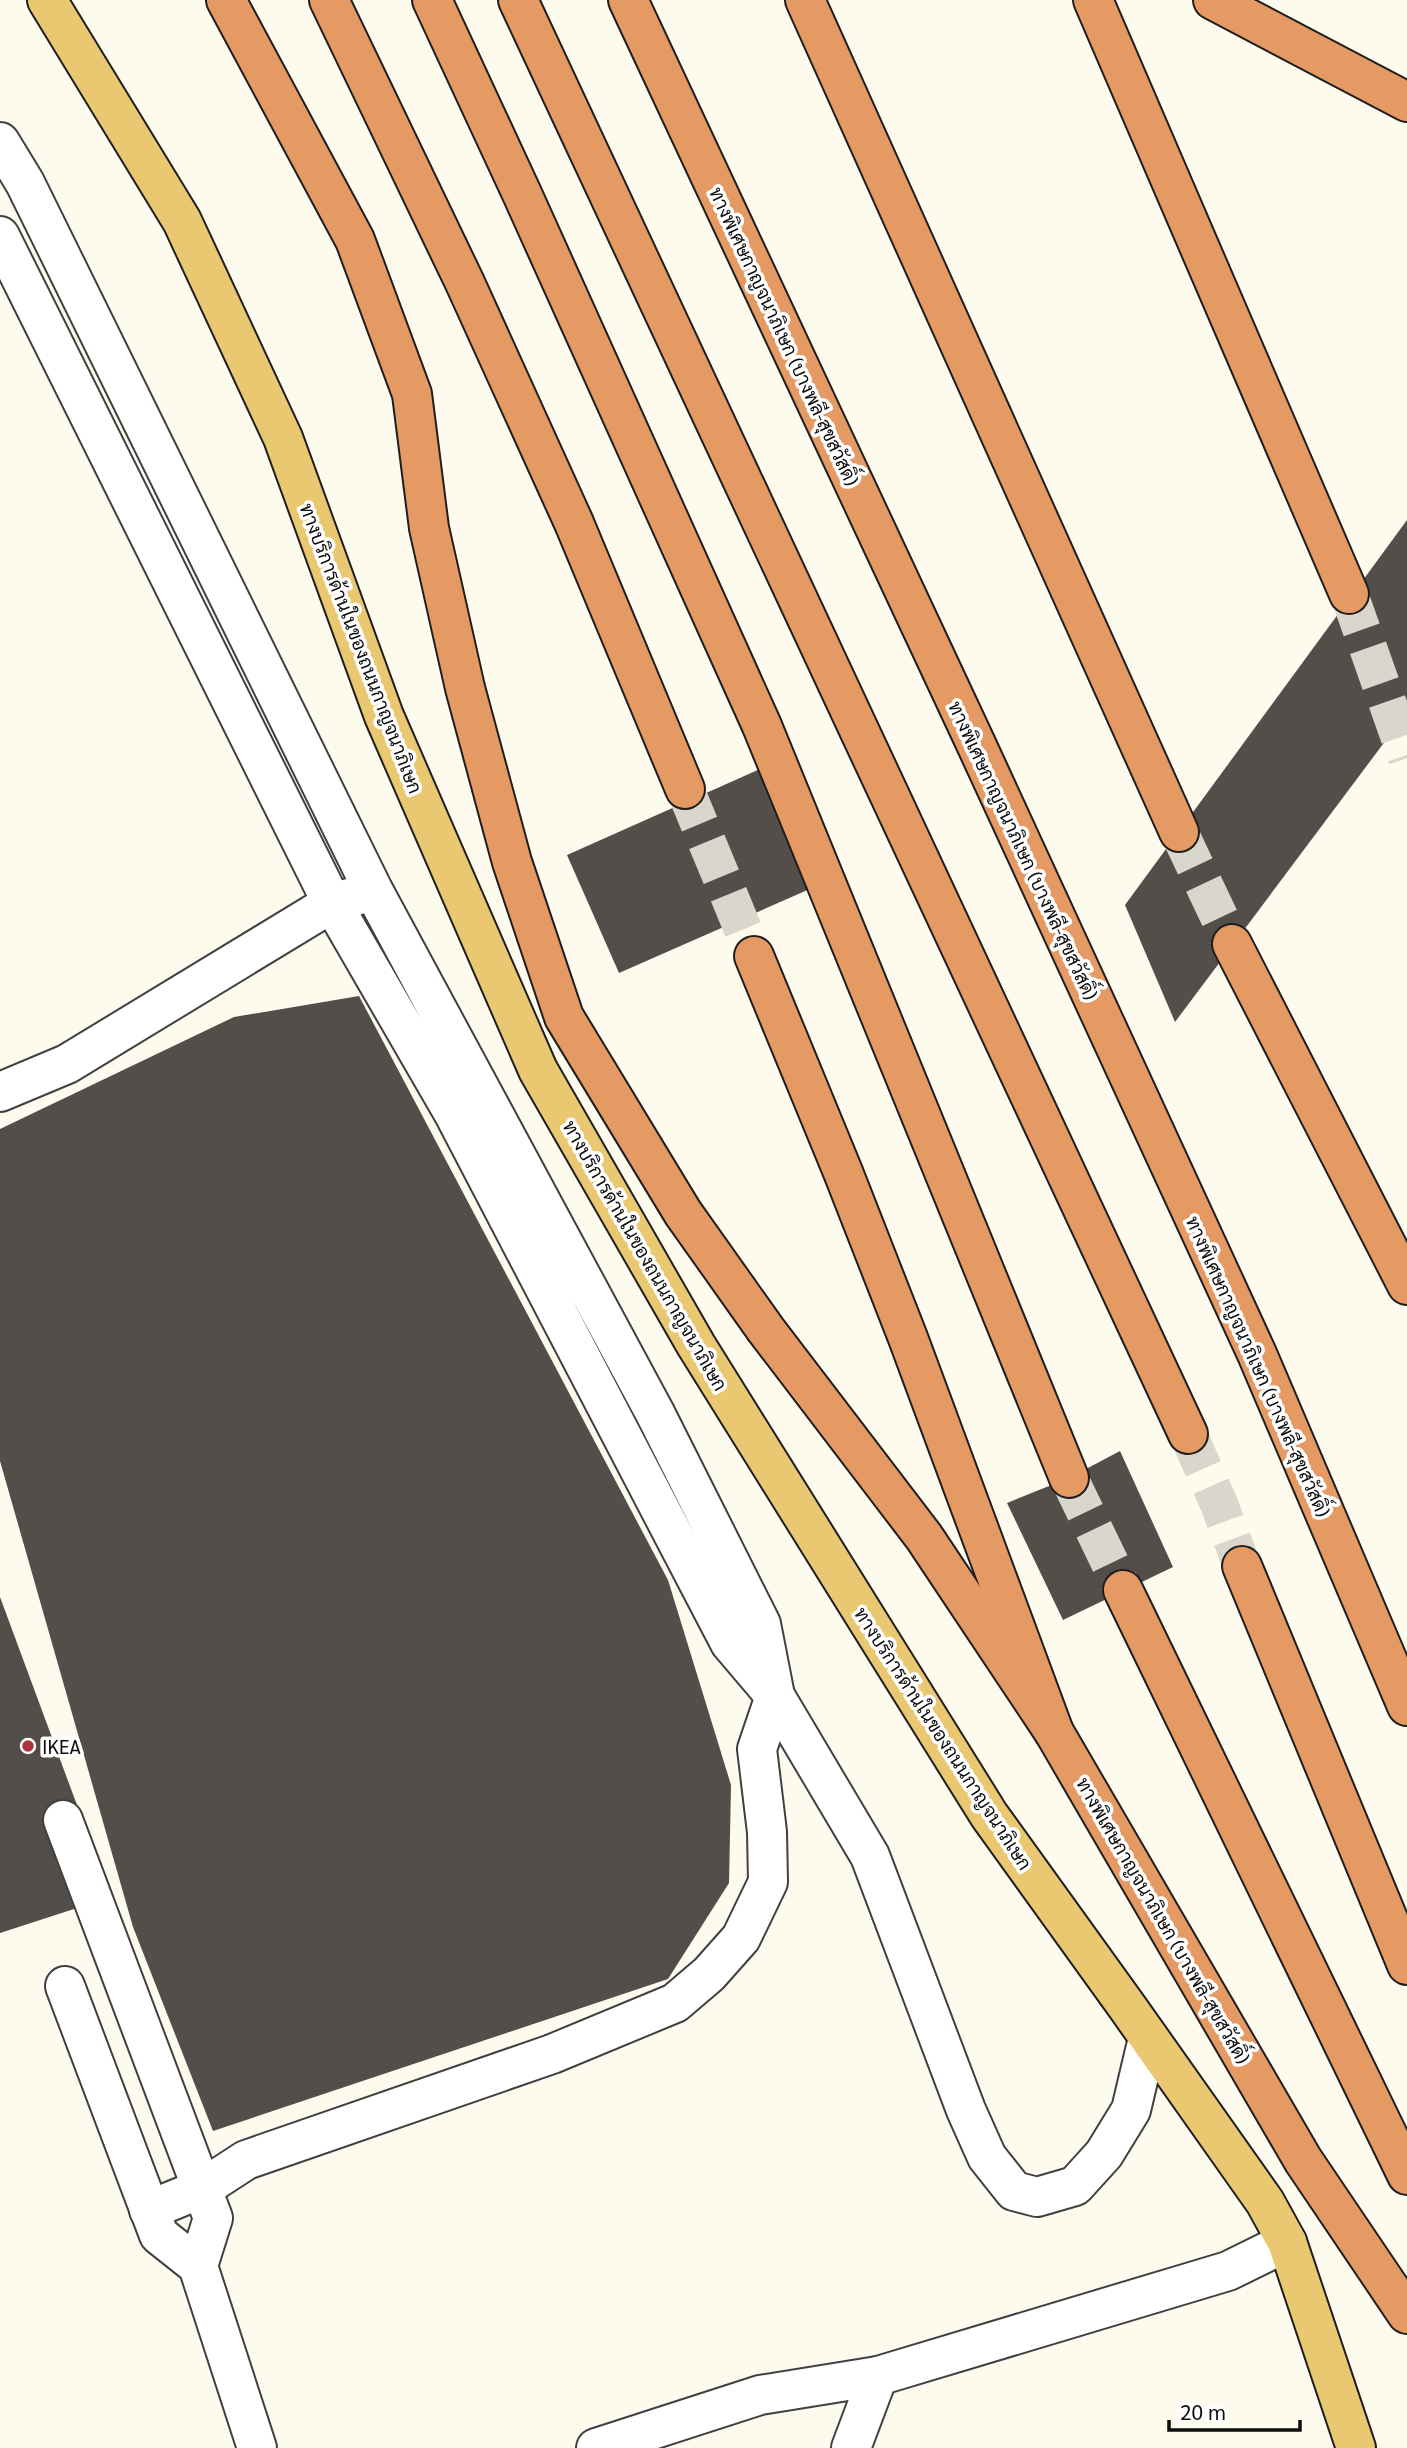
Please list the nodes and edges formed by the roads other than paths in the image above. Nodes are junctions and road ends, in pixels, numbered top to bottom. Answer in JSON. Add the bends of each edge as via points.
{"nodes":[{"id":1,"x":47,"y":0,"type":"edge"},
{"id":2,"x":226,"y":0,"type":"edge"},
{"id":3,"x":329,"y":0,"type":"edge"},
{"id":4,"x":432,"y":0,"type":"edge"},
{"id":5,"x":518,"y":0,"type":"edge"},
{"id":6,"x":628,"y":0,"type":"edge"},
{"id":7,"x":805,"y":0,"type":"edge"},
{"id":8,"x":1093,"y":0,"type":"edge"},
{"id":9,"x":1213,"y":0,"type":"edge"},
{"id":10,"x":1407,"y":102,"type":"edge"},
{"id":11,"x":0,"y":142,"type":"edge"},
{"id":12,"x":13,"y":191,"type":"edge"},
{"id":13,"x":0,"y":236,"type":"edge"},
{"id":14,"x":1349,"y":594,"type":"tunnel mouth"},
{"id":15,"x":685,"y":789,"type":"tunnel mouth"},
{"id":16,"x":1179,"y":832,"type":"tunnel mouth"},
{"id":17,"x":373,"y":890,"type":"junction"},
{"id":18,"x":332,"y":903,"type":"junction"},
{"id":19,"x":1232,"y":944,"type":"tunnel mouth"},
{"id":20,"x":754,"y":956,"type":"tunnel mouth"},
{"id":21,"x":0,"y":1092,"type":"edge"},
{"id":22,"x":1407,"y":1285,"type":"edge"},
{"id":23,"x":1188,"y":1434,"type":"tunnel mouth"},
{"id":24,"x":1069,"y":1478,"type":"tunnel mouth"},
{"id":25,"x":1242,"y":1566,"type":"tunnel mouth"},
{"id":26,"x":1123,"y":1590,"type":"tunnel mouth"},
{"id":27,"x":775,"y":1696,"type":"junction"},
{"id":28,"x":1407,"y":1706,"type":"edge"},
{"id":29,"x":1054,"y":1732,"type":"junction"},
{"id":30,"x":63,"y":1820,"type":"dead end"},
{"id":31,"x":1407,"y":1965,"type":"edge"},
{"id":32,"x":65,"y":1986,"type":"dead end"},
{"id":33,"x":1148,"y":2038,"type":"junction"},
{"id":34,"x":1407,"y":2175,"type":"edge"},
{"id":35,"x":202,"y":2188,"type":"junction"},
{"id":36,"x":149,"y":2210,"type":"junction"},
{"id":37,"x":1287,"y":2242,"type":"junction"},
{"id":38,"x":198,"y":2266,"type":"junction"},
{"id":39,"x":1407,"y":2314,"type":"edge"},
{"id":40,"x":878,"y":2376,"type":"junction"},
{"id":41,"x":257,"y":2448,"type":"edge"},
{"id":42,"x":596,"y":2448,"type":"edge"},
{"id":43,"x":851,"y":2448,"type":"edge"},
{"id":44,"x":1356,"y":2448,"type":"edge"}],
"edges":[{"from":1,"to":33,"type":"main road","name":"ทางบริการด้านในของถนนกาญจนาภิเษก","via":[[181,221],[283,438],[384,716],[538,1070],[696,1345],[989,1815]]},
{"from":2,"to":29,"type":"highway","via":[[355,240],[412,394],[429,528],[465,688],[512,862],[564,1017],[683,1213],[924,1537]]},
{"from":3,"to":15,"type":"highway","via":[[574,523]]},
{"from":4,"to":24,"type":"highway","via":[[762,726]]},
{"from":5,"to":23,"type":"highway"},
{"from":6,"to":28,"type":"highway","name":"ทางพิเศษกาญจนาภิเษก (บางพลี-สุขสวัสดิ์)","via":[[1245,1328]]},
{"from":7,"to":16,"type":"highway"},
{"from":8,"to":14,"type":"highway"},
{"from":9,"to":10,"type":"highway"},
{"from":11,"to":12,"type":"lane"},
{"from":12,"to":17,"type":"lane"},
{"from":13,"to":18,"type":"lane"},
{"from":17,"to":18,"type":"lane"},
{"from":17,"to":27,"type":"lane","via":[[655,1413],[761,1623]]},
{"from":18,"to":21,"type":"lane","via":[[67,1064]]},
{"from":18,"to":27,"type":"lane","via":[[454,1114],[730,1643]]},
{"from":19,"to":22,"type":"highway"},
{"from":20,"to":29,"type":"highway","name":"ทางพิเศษกาญจนาภิเษก (บางพลี-สุขสวัสดิ์)","via":[[903,1325]]},
{"from":25,"to":31,"type":"highway"},
{"from":26,"to":34,"type":"highway"},
{"from":27,"to":33,"type":"lane","via":[[870,1856],[966,2110],[987,2157],[1014,2191],[1037,2197],[1074,2186],[1104,2154],[1131,2110]]},
{"from":27,"to":35,"type":"lane","via":[[757,1749],[768,1882],[741,1938],[709,1974],[674,2003],[551,2054],[246,2160]]},
{"from":29,"to":39,"type":"highway","name":"ทางพิเศษกาญจนาภิเษก (บางพลี-สุขสวัสดิ์)","via":[[1303,2160]]},
{"from":30,"to":35,"type":"lane"},
{"from":32,"to":36,"type":"lane"},
{"from":33,"to":37,"type":"main road","name":"ทางบริการด้านในของถนนกาญจนาภิเษก","via":[[1265,2202]]},
{"from":35,"to":36,"type":"lane"},
{"from":35,"to":38,"type":"lane","via":[[213,2218]]},
{"from":36,"to":38,"type":"lane","via":[[159,2235]]},
{"from":37,"to":40,"type":"lane","via":[[1228,2271]]},
{"from":37,"to":44,"type":"main road","name":"ทางบริการด้านในของถนนกาญจนาภิเษก"},
{"from":38,"to":41,"type":"lane"},
{"from":40,"to":42,"type":"lane","via":[[760,2395]]},
{"from":40,"to":43,"type":"lane"}]}
